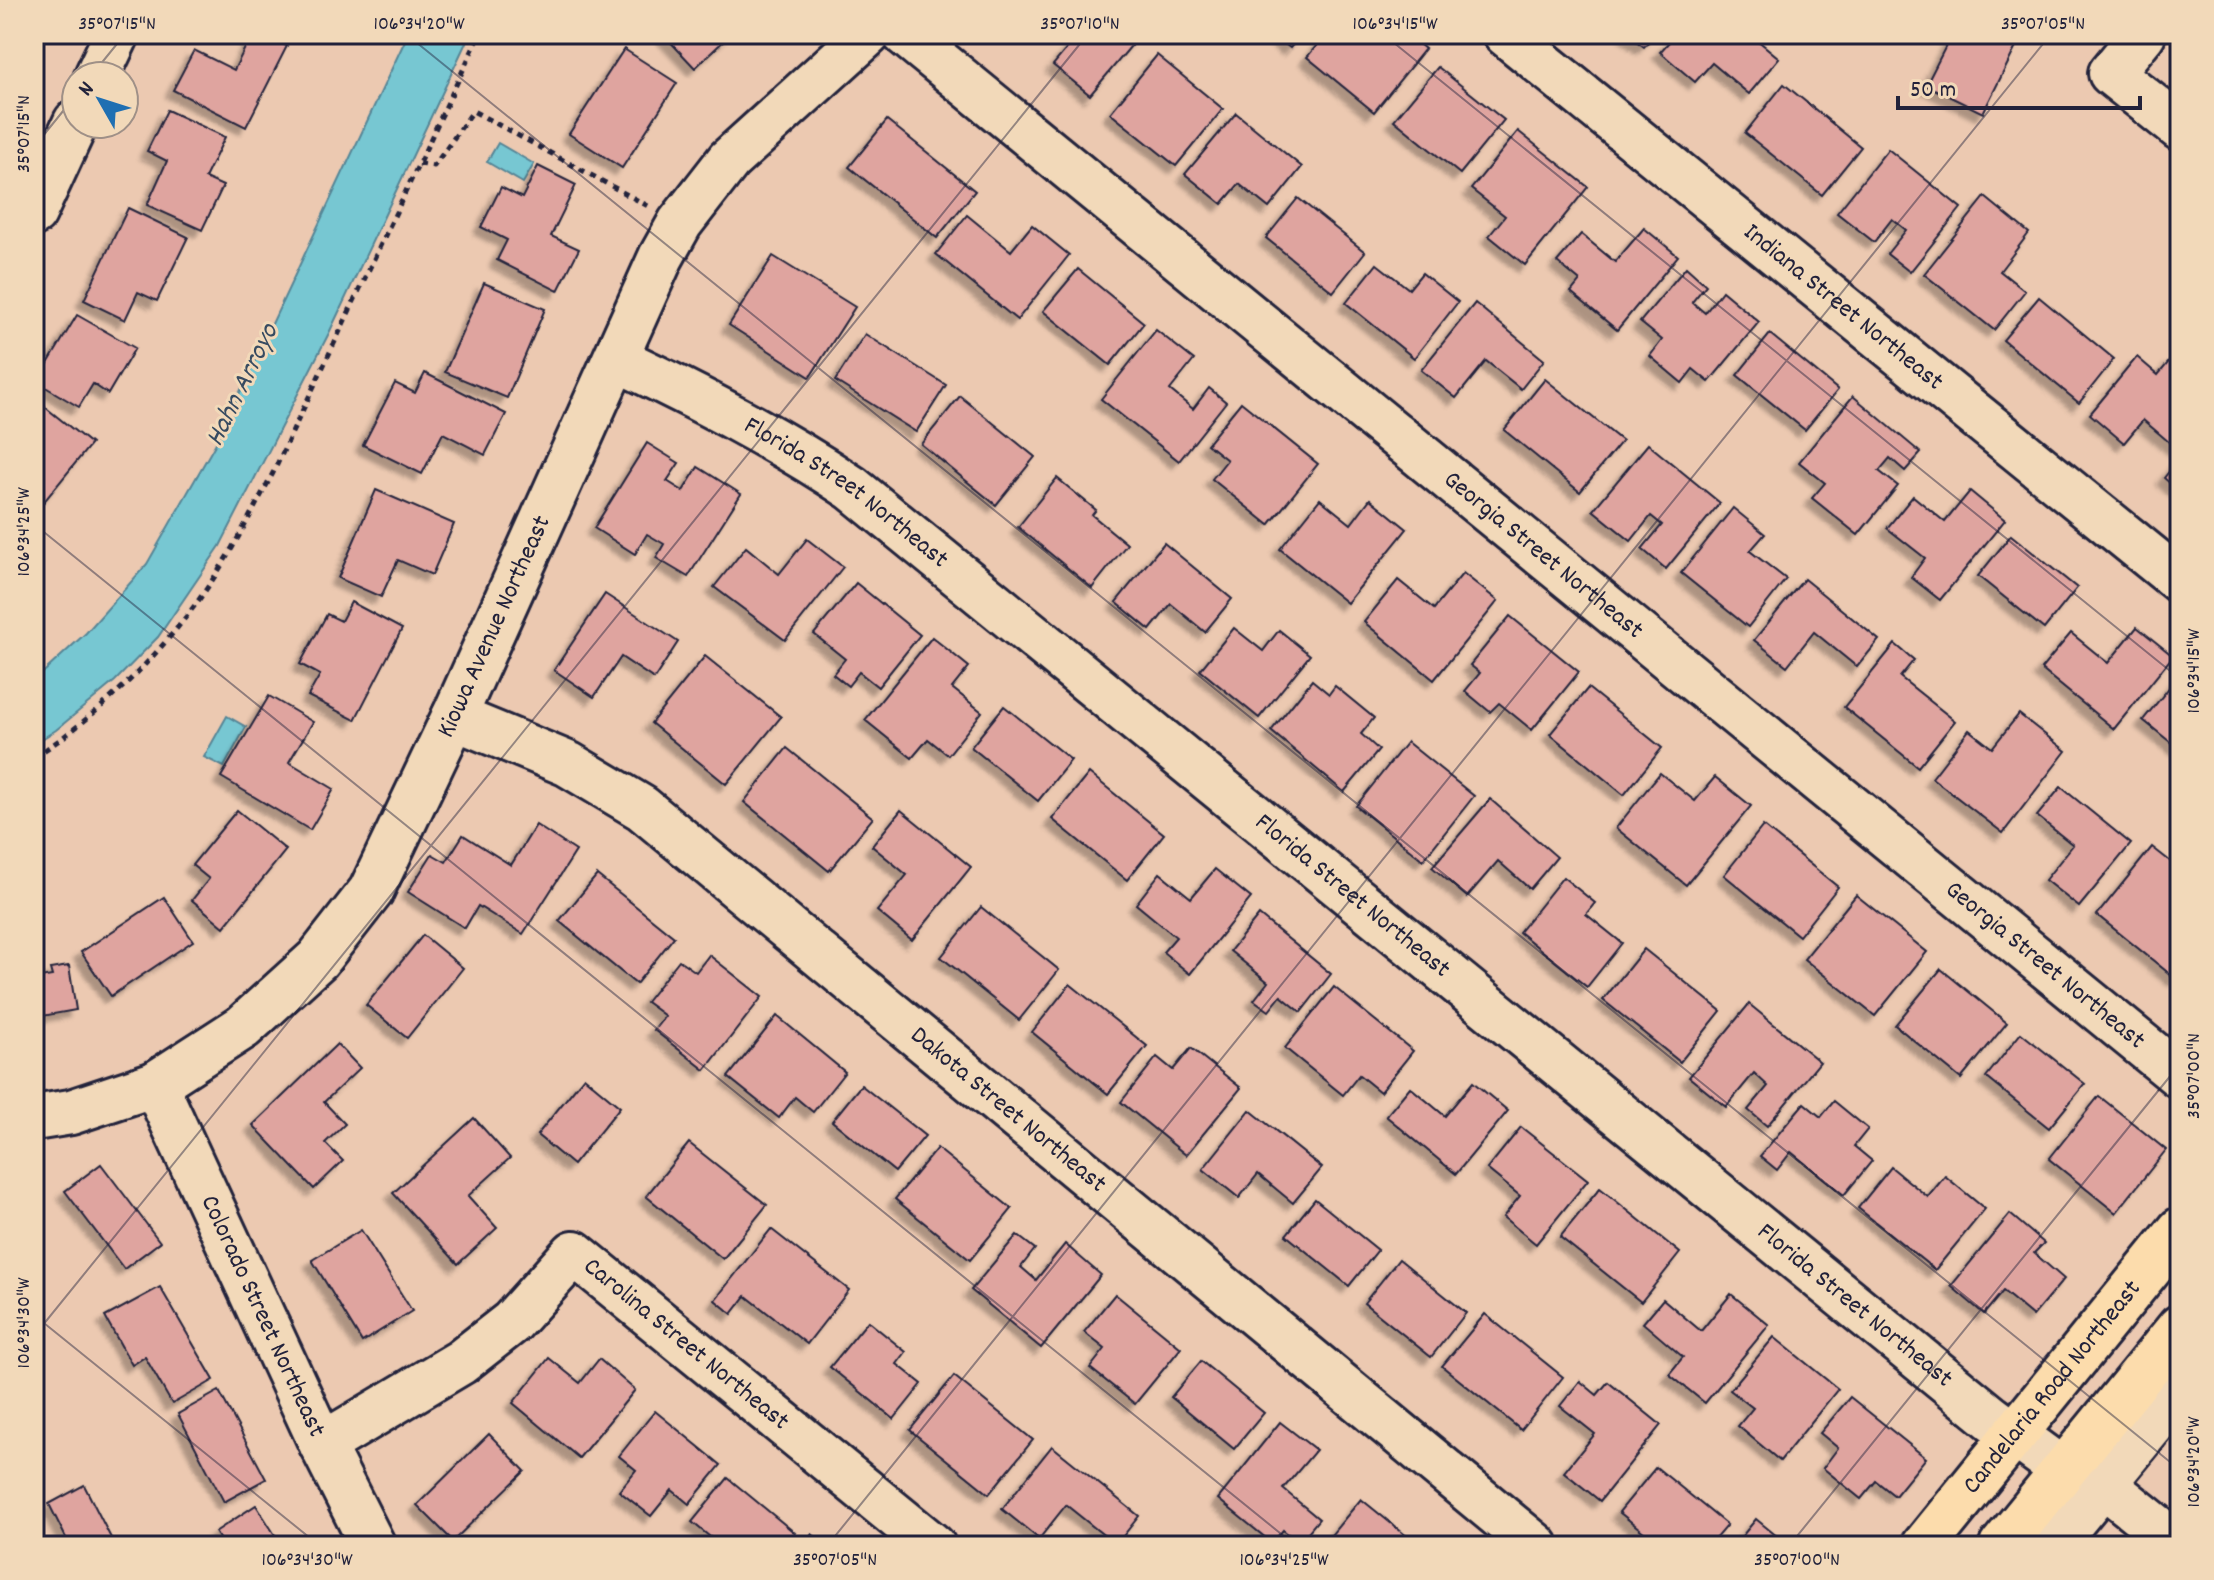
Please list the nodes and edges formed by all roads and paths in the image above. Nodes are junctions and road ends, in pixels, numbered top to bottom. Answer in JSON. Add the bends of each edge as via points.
{"nodes":[{"id":1,"x":117,"y":34,"type":"edge"},
{"id":2,"x":480,"y":34,"type":"edge"},
{"id":3,"x":868,"y":34,"type":"edge"},
{"id":4,"x":905,"y":34,"type":"edge"},
{"id":5,"x":1506,"y":34,"type":"edge"},
{"id":6,"x":2143,"y":34,"type":"edge"},
{"id":7,"x":105,"y":60,"type":"edge"},
{"id":8,"x":2180,"y":128,"type":"edge"},
{"id":9,"x":68,"y":140,"type":"edge"},
{"id":10,"x":419,"y":164,"type":"junction"},
{"id":11,"x":34,"y":213,"type":"edge"},
{"id":12,"x":680,"y":223,"type":"junction"},
{"id":13,"x":617,"y":359,"type":"junction"},
{"id":14,"x":2180,"y":581,"type":"edge"},
{"id":15,"x":454,"y":717,"type":"junction"},
{"id":16,"x":34,"y":757,"type":"edge"},
{"id":17,"x":2180,"y":1076,"type":"edge"},
{"id":18,"x":155,"y":1084,"type":"junction"},
{"id":19,"x":34,"y":1118,"type":"edge"},
{"id":20,"x":2180,"y":1230,"type":"edge"},
{"id":21,"x":2180,"y":1327,"type":"edge"},
{"id":22,"x":2180,"y":1391,"type":"edge"},
{"id":23,"x":2013,"y":1435,"type":"junction"},
{"id":24,"x":322,"y":1445,"type":"junction"},
{"id":25,"x":2083,"y":1477,"type":"junction"},
{"id":26,"x":373,"y":1546,"type":"edge"},
{"id":27,"x":933,"y":1546,"type":"edge"},
{"id":28,"x":1536,"y":1546,"type":"edge"},
{"id":29,"x":1924,"y":1546,"type":"edge"},
{"id":30,"x":2002,"y":1546,"type":"edge"},
{"id":31,"x":2052,"y":1546,"type":"edge"},
{"id":32,"x":2180,"y":1546,"type":"edge"}],
"edges":[{"from":1,"to":7,"type":"street"},
{"from":2,"to":10,"type":"path"},
{"from":3,"to":12,"type":"street","name":"Kiowa Avenue Northeast","via":[[729,160]]},
{"from":4,"to":17,"type":"street","name":"Georgia Street Northeast"},
{"from":5,"to":14,"type":"street","name":"Indiana Street Northeast"},
{"from":6,"to":8,"type":"street","via":[[2111,73]]},
{"from":9,"to":11,"type":"street"},
{"from":10,"to":12,"type":"path","via":[[434,166],[473,111]]},
{"from":10,"to":16,"type":"path","via":[[273,473],[199,600],[131,679]]},
{"from":12,"to":13,"type":"street","name":"Kiowa Avenue Northeast"},
{"from":13,"to":15,"type":"street","name":"Kiowa Avenue Northeast"},
{"from":13,"to":23,"type":"street","name":"Florida Street Northeast","via":[[725,411],[852,488]]},
{"from":15,"to":18,"type":"street","name":"Kiowa Avenue Northeast","via":[[371,891],[318,959],[243,1027]]},
{"from":15,"to":28,"type":"street","name":"Dakota Street Northeast","via":[[568,764],[642,808]]},
{"from":18,"to":19,"type":"street","name":"Kiowa Avenue Northeast","via":[[71,1112]]},
{"from":18,"to":24,"type":"street","name":"Colorado Street Northeast"},
{"from":20,"to":23,"type":"main road","name":"Candelaria Road Northeast"},
{"from":21,"to":25,"type":"main road"},
{"from":22,"to":25,"type":"street"},
{"from":23,"to":25,"type":"street","name":"Florida Street Northeast"},
{"from":23,"to":29,"type":"main road","name":"Candelaria Road Northeast"},
{"from":24,"to":26,"type":"street","name":"Colorado Street Northeast"},
{"from":24,"to":27,"type":"street","name":"Carolina Street Northeast","via":[[461,1362],[512,1322],[574,1253]]},
{"from":25,"to":30,"type":"main road"},
{"from":25,"to":31,"type":"street"},
{"from":25,"to":32,"type":"street","name":"Florida Street Northeast"}]}
